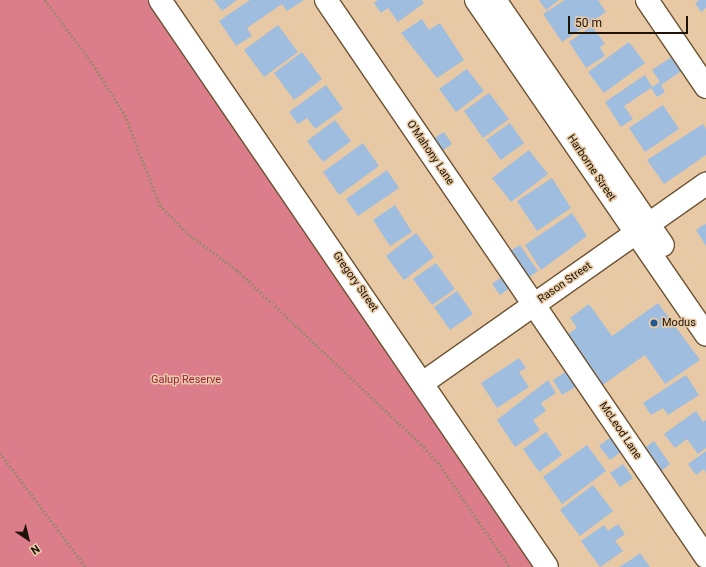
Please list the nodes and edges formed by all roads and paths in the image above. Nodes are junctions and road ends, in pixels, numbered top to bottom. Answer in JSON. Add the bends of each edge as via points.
{"nodes":[{"id":1,"x":45,"y":0,"type":"edge"},
{"id":2,"x":160,"y":0,"type":"edge"},
{"id":3,"x":326,"y":0,"type":"edge"},
{"id":4,"x":476,"y":0,"type":"edge"},
{"id":5,"x":495,"y":0,"type":"edge"},
{"id":6,"x":647,"y":0,"type":"edge"},
{"id":7,"x":706,"y":86,"type":"edge"},
{"id":8,"x":706,"y":184,"type":"edge"},
{"id":9,"x":642,"y":229,"type":"junction"},
{"id":10,"x":534,"y":305,"type":"junction"},
{"id":11,"x":706,"y":309,"type":"edge"},
{"id":12,"x":706,"y":335,"type":"edge"},
{"id":13,"x":424,"y":382,"type":"junction"},
{"id":14,"x":0,"y":453,"type":"edge"},
{"id":15,"x":706,"y":557,"type":"edge"},
{"id":16,"x":86,"y":567,"type":"edge"},
{"id":17,"x":510,"y":567,"type":"edge"},
{"id":18,"x":546,"y":567,"type":"edge"}],
"edges":[{"from":1,"to":17,"type":"path","via":[[93,64],[125,115],[160,205],[187,233],[237,270],[438,462]]},
{"from":2,"to":13,"type":"street","name":"Gregory Street"},
{"from":3,"to":10,"type":"street","name":"O'Mahony Lane"},
{"from":4,"to":9,"type":"street","name":"Harborne Street"},
{"from":5,"to":9,"type":"street","name":"Harborne Street"},
{"from":6,"to":7,"type":"street"},
{"from":8,"to":9,"type":"street","name":"Rason Street"},
{"from":9,"to":10,"type":"street","name":"Rason Street"},
{"from":9,"to":11,"type":"street","name":"Harborne Street"},
{"from":9,"to":12,"type":"street","name":"Harborne Street"},
{"from":10,"to":13,"type":"street","name":"Rason Street"},
{"from":10,"to":15,"type":"street","name":"McLeod Lane"},
{"from":13,"to":18,"type":"street","name":"Gregory Street"},
{"from":14,"to":16,"type":"path"}]}
